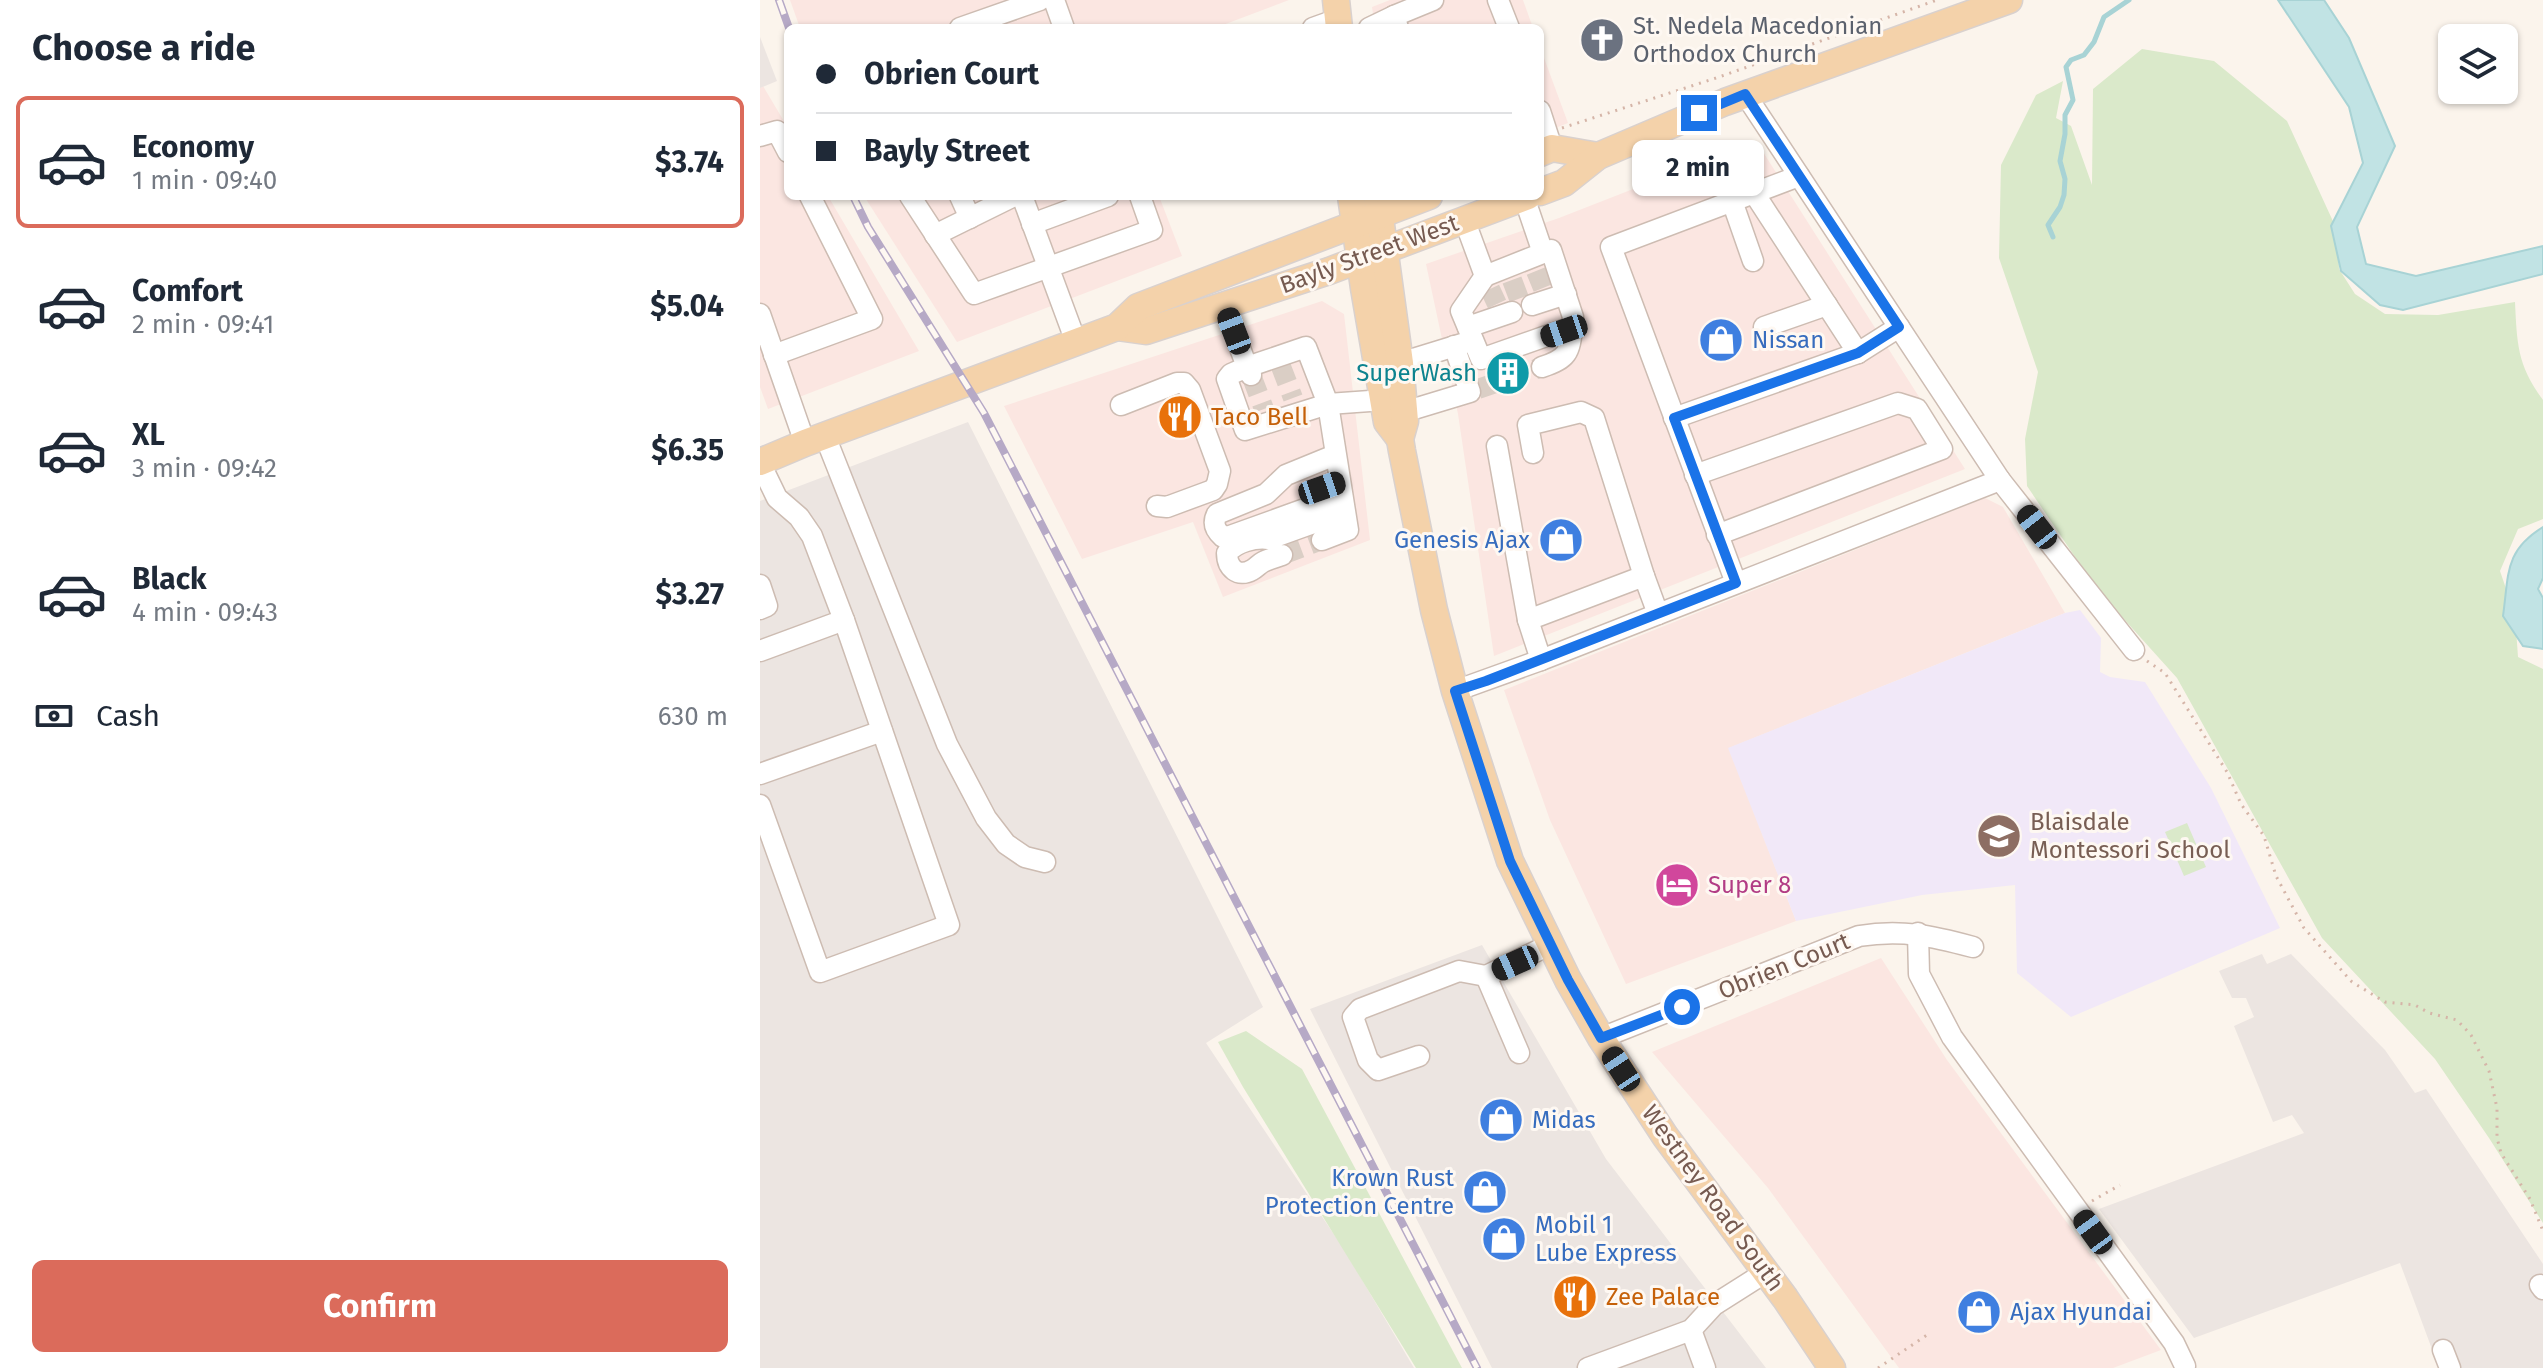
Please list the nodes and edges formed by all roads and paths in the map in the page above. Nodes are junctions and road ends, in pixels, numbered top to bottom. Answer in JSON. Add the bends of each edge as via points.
{"nodes":[{"id":1,"x":1040,"y":0,"type":"edge"},
{"id":2,"x":1054,"y":0,"type":"edge"},
{"id":3,"x":1433,"y":0,"type":"edge"},
{"id":4,"x":1498,"y":0,"type":"edge"},
{"id":5,"x":1937,"y":0,"type":"edge"},
{"id":6,"x":2009,"y":0,"type":"edge"},
{"id":7,"x":1396,"y":22,"type":"edge"},
{"id":8,"x":971,"y":24,"type":"edge"},
{"id":9,"x":1063,"y":24,"type":"edge"},
{"id":10,"x":1507,"y":24,"type":"edge"},
{"id":11,"x":1745,"y":94,"type":"junction"},
{"id":12,"x":760,"y":136,"type":"edge"},
{"id":13,"x":784,"y":144,"type":"edge"},
{"id":14,"x":1546,"y":144,"type":"edge"},
{"id":15,"x":1598,"y":156,"type":"junction"},
{"id":16,"x":1799,"y":176,"type":"junction"},
{"id":17,"x":1544,"y":190,"type":"edge"},
{"id":18,"x":1754,"y":193,"type":"junction"},
{"id":19,"x":812,"y":200,"type":"edge"},
{"id":20,"x":913,"y":200,"type":"edge"},
{"id":21,"x":962,"y":200,"type":"edge"},
{"id":22,"x":1006,"y":200,"type":"edge"},
{"id":23,"x":1023,"y":200,"type":"edge"},
{"id":24,"x":1097,"y":200,"type":"edge"},
{"id":25,"x":1141,"y":200,"type":"edge"},
{"id":26,"x":1415,"y":200,"type":"edge"},
{"id":27,"x":1517,"y":200,"type":"edge"},
{"id":28,"x":1532,"y":200,"type":"edge"},
{"id":29,"x":1732,"y":201,"type":"junction"},
{"id":30,"x":1370,"y":213,"type":"edge"},
{"id":31,"x":970,"y":218,"type":"junction"},
{"id":32,"x":1464,"y":219,"type":"junction"},
{"id":33,"x":1032,"y":224,"type":"junction"},
{"id":34,"x":935,"y":235,"type":"junction"},
{"id":35,"x":1384,"y":249,"type":"junction"},
{"id":36,"x":1359,"y":259,"type":"junction"},
{"id":37,"x":1753,"y":261,"type":"dead end"},
{"id":38,"x":1048,"y":267,"type":"junction"},
{"id":39,"x":1543,"y":281,"type":"junction"},
{"id":40,"x":1497,"y":299,"type":"junction"},
{"id":41,"x":1224,"y":305,"type":"junction"},
{"id":42,"x":1827,"y":305,"type":"junction"},
{"id":43,"x":760,"y":314,"type":"edge"},
{"id":44,"x":1117,"y":327,"type":"junction"},
{"id":45,"x":1572,"y":327,"type":"junction"},
{"id":46,"x":1764,"y":327,"type":"dead end"},
{"id":47,"x":1899,"y":327,"type":"junction"},
{"id":48,"x":1465,"y":338,"type":"junction"},
{"id":49,"x":1076,"y":342,"type":"junction"},
{"id":50,"x":1858,"y":353,"type":"junction"},
{"id":51,"x":774,"y":355,"type":"junction"},
{"id":52,"x":1400,"y":363,"type":"junction"},
{"id":53,"x":1542,"y":367,"type":"tunnel mouth"},
{"id":54,"x":1249,"y":371,"type":"junction"},
{"id":55,"x":1328,"y":404,"type":"junction"},
{"id":56,"x":1121,"y":405,"type":"dead end"},
{"id":57,"x":1394,"y":406,"type":"junction"},
{"id":58,"x":1674,"y":418,"type":"junction"},
{"id":59,"x":815,"y":439,"type":"junction"},
{"id":60,"x":1497,"y":446,"type":"dead end"},
{"id":61,"x":1533,"y":453,"type":"dead end"},
{"id":62,"x":760,"y":462,"type":"edge"},
{"id":63,"x":1695,"y":475,"type":"junction"},
{"id":64,"x":2000,"y":480,"type":"junction"},
{"id":65,"x":1339,"y":483,"type":"junction"},
{"id":66,"x":1303,"y":489,"type":"dead end"},
{"id":67,"x":1157,"y":506,"type":"dead end"},
{"id":68,"x":1717,"y":535,"type":"junction"},
{"id":69,"x":1322,"y":540,"type":"tunnel mouth"},
{"id":70,"x":1275,"y":547,"type":"junction"},
{"id":71,"x":1644,"y":576,"type":"junction"},
{"id":72,"x":1736,"y":583,"type":"junction"},
{"id":73,"x":760,"y":585,"type":"edge"},
{"id":74,"x":760,"y":609,"type":"edge"},
{"id":75,"x":1658,"y":614,"type":"junction"},
{"id":76,"x":844,"y":620,"type":"junction"},
{"id":77,"x":1528,"y":620,"type":"junction"},
{"id":78,"x":2134,"y":650,"type":"joint"},
{"id":79,"x":760,"y":651,"type":"edge"},
{"id":80,"x":1541,"y":660,"type":"junction"},
{"id":81,"x":1455,"y":691,"type":"junction"},
{"id":82,"x":882,"y":731,"type":"junction"},
{"id":83,"x":760,"y":774,"type":"edge"},
{"id":84,"x":760,"y":805,"type":"edge"},
{"id":85,"x":1045,"y":862,"type":"dead end"},
{"id":86,"x":1918,"y":933,"type":"junction"},
{"id":87,"x":1551,"y":944,"type":"junction"},
{"id":88,"x":1973,"y":947,"type":"dead end"},
{"id":89,"x":1486,"y":976,"type":"junction"},
{"id":90,"x":1601,"y":1038,"type":"junction"},
{"id":91,"x":1519,"y":1053,"type":"dead end"},
{"id":92,"x":1419,"y":1056,"type":"dead end"},
{"id":93,"x":2120,"y":1185,"type":"dead end"},
{"id":94,"x":2088,"y":1203,"type":"dead end"},
{"id":95,"x":2543,"y":1231,"type":"edge"},
{"id":96,"x":1766,"y":1272,"type":"junction"},
{"id":97,"x":1691,"y":1330,"type":"junction"},
{"id":98,"x":1927,"y":1335,"type":"dead end"},
{"id":99,"x":1610,"y":1364,"type":"edge"},
{"id":100,"x":2182,"y":1367,"type":"edge"},
{"id":101,"x":1588,"y":1368,"type":"edge"},
{"id":102,"x":1705,"y":1368,"type":"edge"},
{"id":103,"x":1832,"y":1368,"type":"edge"},
{"id":104,"x":1878,"y":1368,"type":"edge"}],
"edges":[{"from":1,"to":8,"type":"street"},
{"from":2,"to":9,"type":"street"},
{"from":3,"to":7,"type":"street"},
{"from":4,"to":10,"type":"street"},
{"from":5,"to":14,"type":"path"},
{"from":6,"to":11,"type":"main road","name":"Bayly Street West"},
{"from":11,"to":15,"type":"main road","name":"Bayly Street West"},
{"from":11,"to":16,"type":"street"},
{"from":12,"to":13,"type":"street","via":[[777,131]]},
{"from":14,"to":15,"type":"main road"},
{"from":15,"to":17,"type":"main road","name":"Bayly Street West","via":[[1564,183]]},
{"from":16,"to":18,"type":"street"},
{"from":16,"to":47,"type":"street"},
{"from":18,"to":29,"type":"street"},
{"from":18,"to":42,"type":"street"},
{"from":19,"to":51,"type":"street","via":[[872,319]]},
{"from":20,"to":34,"type":"street"},
{"from":21,"to":31,"type":"street"},
{"from":22,"to":31,"type":"street"},
{"from":23,"to":33,"type":"street"},
{"from":24,"to":33,"type":"street"},
{"from":25,"to":38,"type":"street","via":[[1152,230]]},
{"from":26,"to":30,"type":"main road","name":"Bayly Street West"},
{"from":27,"to":32,"type":"main road","name":"Bayly Street West"},
{"from":28,"to":39,"type":"street"},
{"from":29,"to":37,"type":"street"},
{"from":29,"to":58,"type":"street","via":[[1611,247]]},
{"from":30,"to":35,"type":"main road","name":"Westney Road South"},
{"from":30,"to":36,"type":"main road","name":"Westney Road South"},
{"from":30,"to":44,"type":"main road","name":"Bayly Street West","via":[[1138,307]]},
{"from":31,"to":34,"type":"street"},
{"from":32,"to":35,"type":"main road","name":"Bayly Street West"},
{"from":32,"to":40,"type":"street"},
{"from":33,"to":38,"type":"street"},
{"from":34,"to":38,"type":"street","via":[[974,294]]},
{"from":35,"to":36,"type":"main road","name":"Bayly Street West"},
{"from":35,"to":52,"type":"main road","name":"Westney Road South"},
{"from":36,"to":41,"type":"main road","name":"Bayly Street West"},
{"from":36,"to":57,"type":"main road","name":"Westney Road South"},
{"from":38,"to":49,"type":"street"},
{"from":39,"to":40,"type":"street","via":[[1510,273]]},
{"from":39,"to":45,"type":"street","via":[[1573,317]]},
{"from":40,"to":48,"type":"street"},
{"from":40,"to":48,"type":"street","via":[[1461,311]]},
{"from":41,"to":44,"type":"main road","name":"Bayly Street West","via":[[1146,331]]},
{"from":41,"to":54,"type":"street"},
{"from":42,"to":46,"type":"street"},
{"from":42,"to":50,"type":"street"},
{"from":43,"to":51,"type":"street"},
{"from":44,"to":49,"type":"main road","name":"Bayly Street West"},
{"from":45,"to":48,"type":"street","via":[[1481,359]]},
{"from":45,"to":53,"type":"street","via":[[1564,357]]},
{"from":47,"to":50,"type":"street"},
{"from":47,"to":64,"type":"street"},
{"from":48,"to":52,"type":"street"},
{"from":48,"to":57,"type":"street","via":[[1474,390]]},
{"from":49,"to":59,"type":"main road","name":"Bayly Street West"},
{"from":50,"to":58,"type":"street"},
{"from":51,"to":59,"type":"street"},
{"from":52,"to":57,"type":"main road","name":"Westney Road South"},
{"from":54,"to":55,"type":"street","via":[[1306,347]]},
{"from":54,"to":55,"type":"street","via":[[1227,379],[1245,430],[1296,404]]},
{"from":55,"to":57,"type":"street"},
{"from":55,"to":65,"type":"street"},
{"from":56,"to":67,"type":"street","via":[[1184,383],[1220,471],[1213,490]]},
{"from":57,"to":81,"type":"main road","name":"Westney Road South","via":[[1387,422],[1400,439]]},
{"from":58,"to":63,"type":"street"},
{"from":59,"to":62,"type":"main road","name":"Bayly Street West"},
{"from":59,"to":85,"type":"street","via":[[947,744],[986,818],[1006,844]]},
{"from":60,"to":77,"type":"street"},
{"from":61,"to":71,"type":"street","via":[[1528,425],[1581,412],[1594,418]]},
{"from":62,"to":76,"type":"street","via":[[777,498],[812,536]]},
{"from":63,"to":68,"type":"street"},
{"from":63,"to":68,"type":"street","via":[[1898,403],[1917,409],[1942,449]]},
{"from":64,"to":72,"type":"street"},
{"from":64,"to":78,"type":"street"},
{"from":65,"to":65,"type":"street","via":[[1230,536],[1216,530],[1217,514],[1266,494],[1286,475]]},
{"from":65,"to":66,"type":"street"},
{"from":65,"to":69,"type":"street","via":[[1348,530]]},
{"from":65,"to":70,"type":"street"},
{"from":68,"to":72,"type":"street"},
{"from":70,"to":70,"type":"street","via":[[1260,538],[1233,546],[1227,562],[1239,574],[1251,571]]},
{"from":71,"to":75,"type":"street"},
{"from":71,"to":77,"type":"street"},
{"from":72,"to":75,"type":"street"},
{"from":73,"to":74,"type":"street","via":[[767,606]]},
{"from":75,"to":80,"type":"street"},
{"from":76,"to":79,"type":"street"},
{"from":76,"to":82,"type":"street"},
{"from":77,"to":80,"type":"street"},
{"from":78,"to":95,"type":"path","via":[[2165,673],[2227,772],[2264,836],[2276,876],[2304,928],[2352,982],[2385,1002],[2415,1005],[2457,1020],[2471,1035],[2489,1071],[2501,1153]]},
{"from":80,"to":81,"type":"street"},
{"from":81,"to":87,"type":"main road","name":"Westney Road South","via":[[1510,861]]},
{"from":82,"to":83,"type":"street"},
{"from":82,"to":84,"type":"street","via":[[949,925],[820,972]]},
{"from":86,"to":88,"type":"street","name":"Obrien Court"},
{"from":86,"to":90,"type":"street","name":"Obrien Court","via":[[1859,936]]},
{"from":86,"to":100,"type":"street","via":[[1919,974],[1952,1037],[2174,1343]]},
{"from":87,"to":89,"type":"street"},
{"from":87,"to":90,"type":"main road","name":"Westney Road South"},
{"from":89,"to":91,"type":"street"},
{"from":89,"to":92,"type":"street","via":[[1459,971],[1360,1009],[1353,1017],[1368,1060],[1378,1070]]},
{"from":90,"to":96,"type":"main road","name":"Westney Road South","via":[[1665,1136]]},
{"from":93,"to":94,"type":"path"},
{"from":96,"to":97,"type":"street","via":[[1714,1305]]},
{"from":96,"to":103,"type":"main road","name":"Westney Road South"},
{"from":97,"to":99,"type":"street"},
{"from":97,"to":102,"type":"street"},
{"from":98,"to":104,"type":"path"},
{"from":99,"to":101,"type":"street"}]}
